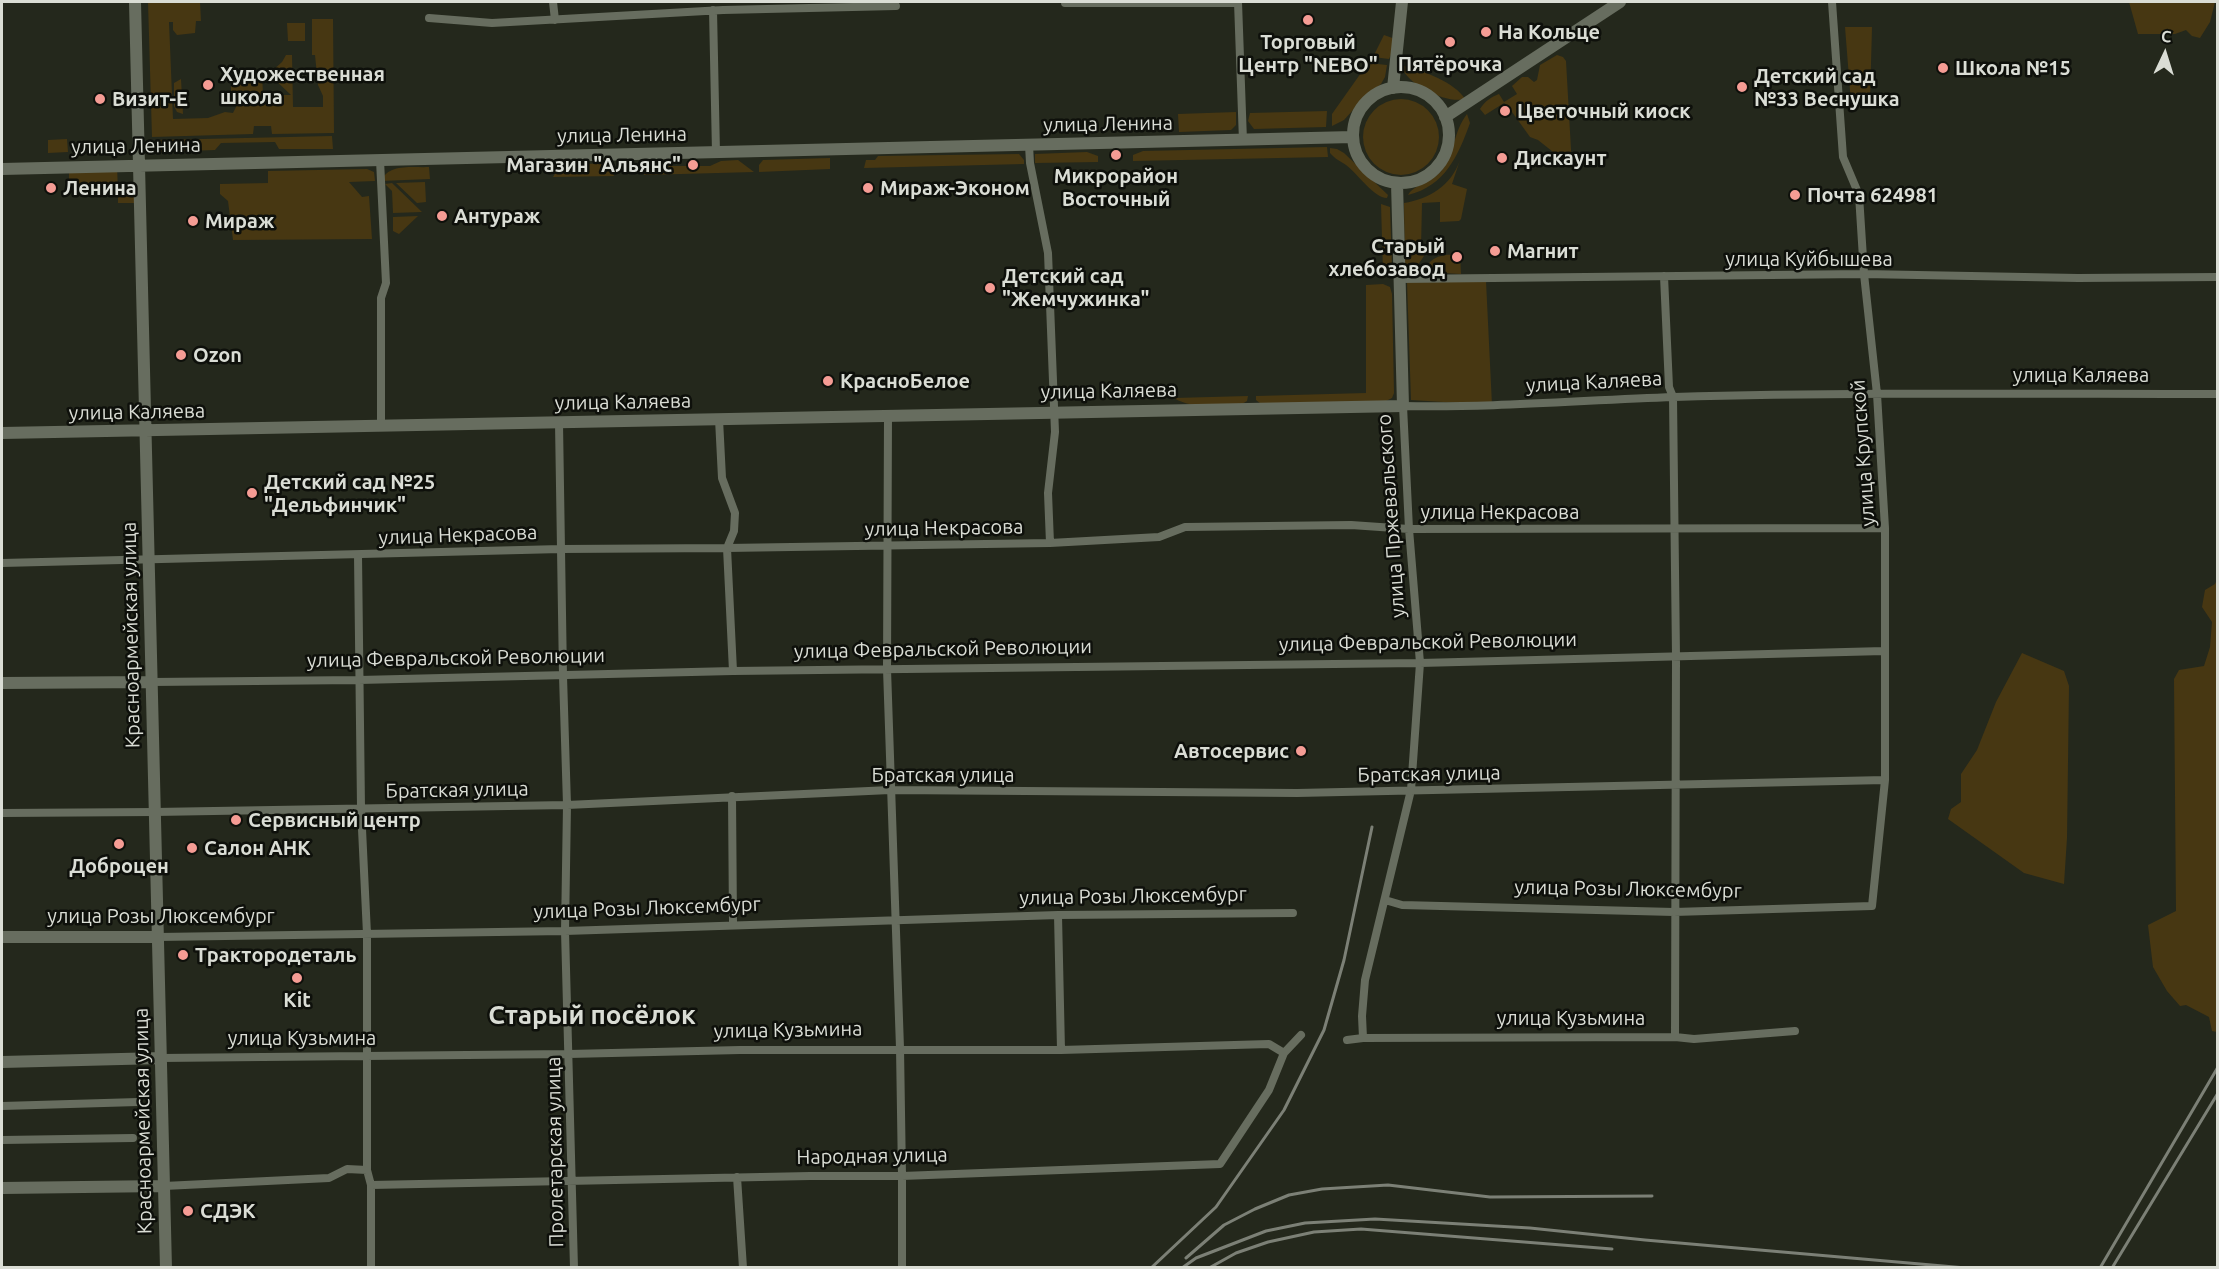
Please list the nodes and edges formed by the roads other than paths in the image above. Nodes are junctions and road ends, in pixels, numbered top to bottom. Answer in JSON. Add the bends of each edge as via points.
{"nodes":[{"id":1,"x":135,"y":2,"type":"edge"},
{"id":2,"x":553,"y":2,"type":"edge"},
{"id":3,"x":1238,"y":2,"type":"edge"},
{"id":4,"x":1402,"y":2,"type":"edge"},
{"id":5,"x":1620,"y":2,"type":"edge"},
{"id":6,"x":1832,"y":2,"type":"edge"},
{"id":7,"x":1065,"y":3,"type":"dead end"},
{"id":8,"x":896,"y":6,"type":"dead end"},
{"id":9,"x":713,"y":10,"type":"junction"},
{"id":10,"x":429,"y":18,"type":"dead end"},
{"id":11,"x":555,"y":20,"type":"junction"},
{"id":12,"x":1393,"y":88,"type":"junction"},
{"id":13,"x":1445,"y":117,"type":"junction"},
{"id":14,"x":1353,"y":137,"type":"junction"},
{"id":15,"x":1248,"y":140,"type":"junction"},
{"id":16,"x":1029,"y":145,"type":"junction"},
{"id":17,"x":716,"y":153,"type":"junction"},
{"id":18,"x":380,"y":160,"type":"junction"},
{"id":19,"x":139,"y":165,"type":"junction"},
{"id":20,"x":2,"y":169,"type":"edge"},
{"id":21,"x":1398,"y":183,"type":"junction"},
{"id":22,"x":1864,"y":274,"type":"junction"},
{"id":23,"x":1664,"y":276,"type":"junction"},
{"id":24,"x":2217,"y":277,"type":"edge"},
{"id":25,"x":1400,"y":279,"type":"junction"},
{"id":26,"x":1877,"y":394,"type":"junction"},
{"id":27,"x":2217,"y":394,"type":"edge"},
{"id":28,"x":1673,"y":397,"type":"junction"},
{"id":29,"x":1403,"y":406,"type":"junction"},
{"id":30,"x":1054,"y":412,"type":"junction"},
{"id":31,"x":888,"y":416,"type":"junction"},
{"id":32,"x":719,"y":419,"type":"junction"},
{"id":33,"x":560,"y":423,"type":"junction"},
{"id":34,"x":381,"y":427,"type":"junction"},
{"id":35,"x":145,"y":432,"type":"junction"},
{"id":36,"x":2,"y":434,"type":"edge"},
{"id":37,"x":1674,"y":528,"type":"junction"},
{"id":38,"x":1885,"y":528,"type":"junction"},
{"id":39,"x":1409,"y":529,"type":"junction"},
{"id":40,"x":1050,"y":543,"type":"junction"},
{"id":41,"x":886,"y":545,"type":"junction"},
{"id":42,"x":727,"y":548,"type":"junction"},
{"id":43,"x":561,"y":549,"type":"junction"},
{"id":44,"x":358,"y":555,"type":"junction"},
{"id":45,"x":148,"y":560,"type":"junction"},
{"id":46,"x":2,"y":563,"type":"edge"},
{"id":47,"x":1884,"y":651,"type":"junction"},
{"id":48,"x":1676,"y":657,"type":"junction"},
{"id":49,"x":1420,"y":663,"type":"junction"},
{"id":50,"x":887,"y":669,"type":"junction"},
{"id":51,"x":733,"y":671,"type":"junction"},
{"id":52,"x":563,"y":676,"type":"junction"},
{"id":53,"x":359,"y":680,"type":"junction"},
{"id":54,"x":151,"y":682,"type":"junction"},
{"id":55,"x":2,"y":683,"type":"edge"},
{"id":56,"x":1885,"y":780,"type":"junction"},
{"id":57,"x":1674,"y":785,"type":"junction"},
{"id":58,"x":890,"y":790,"type":"junction"},
{"id":59,"x":1411,"y":790,"type":"junction"},
{"id":60,"x":732,"y":796,"type":"junction"},
{"id":61,"x":567,"y":805,"type":"junction"},
{"id":62,"x":361,"y":808,"type":"junction"},
{"id":63,"x":155,"y":812,"type":"junction"},
{"id":64,"x":2,"y":813,"type":"edge"},
{"id":65,"x":1384,"y":900,"type":"junction"},
{"id":66,"x":1872,"y":906,"type":"joint"},
{"id":67,"x":1674,"y":912,"type":"junction"},
{"id":68,"x":1293,"y":913,"type":"dead end"},
{"id":69,"x":1058,"y":915,"type":"junction"},
{"id":70,"x":894,"y":922,"type":"junction"},
{"id":71,"x":733,"y":924,"type":"junction"},
{"id":72,"x":566,"y":931,"type":"junction"},
{"id":73,"x":367,"y":933,"type":"junction"},
{"id":74,"x":2,"y":937,"type":"edge"},
{"id":75,"x":158,"y":937,"type":"junction"},
{"id":76,"x":1795,"y":1031,"type":"dead end"},
{"id":77,"x":1301,"y":1035,"type":"dead end"},
{"id":78,"x":1675,"y":1037,"type":"junction"},
{"id":79,"x":1363,"y":1038,"type":"junction"},
{"id":80,"x":1347,"y":1040,"type":"dead end"},
{"id":81,"x":900,"y":1048,"type":"junction"},
{"id":82,"x":1061,"y":1050,"type":"junction"},
{"id":83,"x":1284,"y":1053,"type":"junction"},
{"id":84,"x":569,"y":1054,"type":"junction"},
{"id":85,"x":366,"y":1057,"type":"junction"},
{"id":86,"x":161,"y":1058,"type":"junction"},
{"id":87,"x":2,"y":1062,"type":"edge"},
{"id":88,"x":138,"y":1102,"type":"dead end"},
{"id":89,"x":2,"y":1106,"type":"edge"},
{"id":90,"x":133,"y":1138,"type":"dead end"},
{"id":91,"x":2,"y":1140,"type":"edge"},
{"id":92,"x":366,"y":1170,"type":"junction"},
{"id":93,"x":902,"y":1176,"type":"junction"},
{"id":94,"x":737,"y":1177,"type":"junction"},
{"id":95,"x":570,"y":1181,"type":"junction"},
{"id":96,"x":370,"y":1185,"type":"junction"},
{"id":97,"x":164,"y":1186,"type":"junction"},
{"id":98,"x":2,"y":1188,"type":"edge"},
{"id":99,"x":166,"y":1268,"type":"edge"},
{"id":100,"x":371,"y":1268,"type":"edge"},
{"id":101,"x":574,"y":1268,"type":"edge"},
{"id":102,"x":743,"y":1268,"type":"edge"},
{"id":103,"x":902,"y":1268,"type":"edge"}],
"edges":[{"from":1,"to":19,"type":"street","name":"Красноармейская улица"},
{"from":2,"to":11,"type":"street"},
{"from":3,"to":7,"type":"street"},
{"from":3,"to":15,"type":"street"},
{"from":4,"to":12,"type":"street"},
{"from":5,"to":13,"type":"street"},
{"from":6,"to":22,"type":"street","name":"улица Крупской","via":[[1843,157],[1859,195]]},
{"from":8,"to":9,"type":"street"},
{"from":9,"to":11,"type":"street"},
{"from":9,"to":17,"type":"street"},
{"from":10,"to":11,"type":"street","via":[[492,23]]},
{"from":12,"to":13,"type":"street","via":[[1424,93]]},
{"from":12,"to":14,"type":"street","via":[[1365,104],[1357,117]]},
{"from":13,"to":21,"type":"street","via":[[1448,140],[1441,162],[1424,177]]},
{"from":14,"to":15,"type":"street","name":"улица Ленина"},
{"from":14,"to":21,"type":"street","via":[[1357,155],[1366,168],[1379,178]]},
{"from":15,"to":16,"type":"street","name":"улица Ленина"},
{"from":16,"to":17,"type":"street","name":"улица Ленина"},
{"from":16,"to":30,"type":"street","via":[[1048,253]]},
{"from":17,"to":18,"type":"street","name":"улица Ленина"},
{"from":18,"to":19,"type":"street","name":"улица Ленина"},
{"from":18,"to":34,"type":"street","via":[[386,283],[381,298]]},
{"from":19,"to":20,"type":"street","name":"улица Ленина"},
{"from":19,"to":35,"type":"street","name":"Красноармейская улица"},
{"from":21,"to":25,"type":"street","name":"улица Пржевальского"},
{"from":22,"to":23,"type":"street","name":"улица Куйбышева"},
{"from":22,"to":24,"type":"street","name":"улица Куйбышева"},
{"from":22,"to":26,"type":"street","name":"улица Крупской"},
{"from":23,"to":25,"type":"street","name":"улица Куйбышева"},
{"from":23,"to":28,"type":"street","via":[[1669,387]]},
{"from":25,"to":29,"type":"street","name":"улица Пржевальского"},
{"from":26,"to":27,"type":"street","name":"улица Каляева"},
{"from":26,"to":28,"type":"street","name":"улица Каляева"},
{"from":26,"to":38,"type":"street","name":"улица Крупской"},
{"from":28,"to":29,"type":"street","name":"улица Каляева"},
{"from":28,"to":37,"type":"street"},
{"from":29,"to":30,"type":"street","name":"улица Каляева"},
{"from":29,"to":39,"type":"street","name":"улица Пржевальского"},
{"from":30,"to":31,"type":"street","name":"улица Каляева"},
{"from":30,"to":40,"type":"street","via":[[1048,493]]},
{"from":31,"to":32,"type":"street","name":"улица Каляева"},
{"from":31,"to":41,"type":"street"},
{"from":32,"to":33,"type":"street","name":"улица Каляева"},
{"from":32,"to":42,"type":"street","via":[[722,478],[735,513],[734,531]]},
{"from":33,"to":34,"type":"street","name":"улица Каляева"},
{"from":33,"to":43,"type":"street","name":"Пролетарская улица"},
{"from":34,"to":35,"type":"street","name":"улица Каляева"},
{"from":35,"to":36,"type":"street","name":"улица Каляева"},
{"from":35,"to":45,"type":"street","name":"Красноармейская улица"},
{"from":37,"to":38,"type":"street","name":"улица Некрасова"},
{"from":37,"to":39,"type":"street","name":"улица Некрасова"},
{"from":37,"to":48,"type":"street"},
{"from":38,"to":47,"type":"street","name":"улица Крупской"},
{"from":39,"to":40,"type":"street","name":"улица Некрасова","via":[[1350,525],[1185,527],[1159,537]]},
{"from":39,"to":49,"type":"street","name":"улица Пржевальского"},
{"from":40,"to":41,"type":"street","name":"улица Некрасова"},
{"from":41,"to":42,"type":"street","name":"улица Некрасова"},
{"from":41,"to":50,"type":"street"},
{"from":42,"to":43,"type":"street","name":"улица Некрасова"},
{"from":42,"to":51,"type":"street"},
{"from":43,"to":44,"type":"street","name":"улица Некрасова"},
{"from":43,"to":52,"type":"street","name":"Пролетарская улица"},
{"from":44,"to":45,"type":"street","name":"улица Некрасова"},
{"from":44,"to":53,"type":"street"},
{"from":45,"to":46,"type":"street","name":"улица Некрасова"},
{"from":45,"to":54,"type":"street","name":"Красноармейская улица"},
{"from":47,"to":48,"type":"street","name":"улица Февральской Революции"},
{"from":47,"to":56,"type":"street","name":"улица Крупской"},
{"from":48,"to":49,"type":"street","name":"улица Февральской Революции"},
{"from":48,"to":57,"type":"street"},
{"from":49,"to":50,"type":"street","name":"улица Февральской Революции"},
{"from":49,"to":59,"type":"street","name":"улица Пржевальского"},
{"from":50,"to":51,"type":"street","name":"улица Февральской Революции"},
{"from":50,"to":58,"type":"street"},
{"from":51,"to":52,"type":"street","name":"улица Февральской Революции"},
{"from":52,"to":53,"type":"street","name":"улица Февральской Революции"},
{"from":52,"to":61,"type":"street","name":"Пролетарская улица"},
{"from":53,"to":54,"type":"street","name":"улица Февральской Революции"},
{"from":53,"to":62,"type":"street"},
{"from":54,"to":55,"type":"street","name":"улица Февральской Революции"},
{"from":54,"to":63,"type":"street","name":"Красноармейская улица"},
{"from":56,"to":57,"type":"street","name":"Братская улица"},
{"from":56,"to":66,"type":"street","name":"улица Крупской"},
{"from":57,"to":59,"type":"street","name":"Братская улица"},
{"from":57,"to":67,"type":"street"},
{"from":58,"to":59,"type":"street","name":"Братская улица"},
{"from":58,"to":60,"type":"street","name":"Братская улица"},
{"from":58,"to":70,"type":"street"},
{"from":59,"to":65,"type":"street","name":"улица Пржевальского"},
{"from":60,"to":61,"type":"street","name":"Братская улица"},
{"from":60,"to":71,"type":"street"},
{"from":61,"to":62,"type":"street","name":"Братская улица"},
{"from":61,"to":72,"type":"street","name":"Пролетарская улица"},
{"from":62,"to":63,"type":"street","name":"Братская улица"},
{"from":62,"to":73,"type":"street"},
{"from":63,"to":64,"type":"street","name":"Братская улица"},
{"from":63,"to":75,"type":"street","name":"Красноармейская улица"},
{"from":65,"to":67,"type":"street","name":"улица Розы Люксембург","via":[[1402,905]]},
{"from":65,"to":79,"type":"street","name":"улица Пржевальского","via":[[1365,980]]},
{"from":66,"to":67,"type":"street","name":"улица Розы Люксембург"},
{"from":67,"to":78,"type":"street"},
{"from":68,"to":69,"type":"street","name":"улица Розы Люксембург"},
{"from":69,"to":70,"type":"street","name":"улица Розы Люксембург"},
{"from":69,"to":82,"type":"street"},
{"from":70,"to":71,"type":"street","name":"улица Розы Люксембург"},
{"from":70,"to":81,"type":"street"},
{"from":71,"to":72,"type":"street","name":"улица Розы Люксембург"},
{"from":72,"to":73,"type":"street","name":"улица Розы Люксембург"},
{"from":72,"to":84,"type":"street","name":"Пролетарская улица"},
{"from":73,"to":75,"type":"street","name":"улица Розы Люксембург"},
{"from":73,"to":85,"type":"street"},
{"from":74,"to":75,"type":"street","name":"улица Розы Люксембург"},
{"from":75,"to":86,"type":"street","name":"Красноармейская улица"},
{"from":76,"to":78,"type":"street","name":"улица Кузьмина"},
{"from":77,"to":83,"type":"street","name":"Народная улица"},
{"from":78,"to":79,"type":"street","name":"улица Кузьмина"},
{"from":79,"to":80,"type":"street","name":"улица Кузьмина"},
{"from":81,"to":82,"type":"street","name":"улица Кузьмина"},
{"from":81,"to":84,"type":"street","name":"улица Кузьмина"},
{"from":81,"to":93,"type":"street"},
{"from":82,"to":83,"type":"street","name":"улица Кузьмина","via":[[1269,1044]]},
{"from":83,"to":93,"type":"street","name":"Народная улица","via":[[1269,1090],[1220,1164]]},
{"from":84,"to":85,"type":"street","name":"улица Кузьмина"},
{"from":84,"to":95,"type":"street","name":"Пролетарская улица"},
{"from":85,"to":86,"type":"street","name":"улица Кузьмина"},
{"from":85,"to":92,"type":"street"},
{"from":86,"to":87,"type":"street","name":"улица Кузьмина"},
{"from":86,"to":97,"type":"street","name":"Красноармейская улица"},
{"from":88,"to":89,"type":"street"},
{"from":90,"to":91,"type":"street"},
{"from":92,"to":96,"type":"street"},
{"from":92,"to":97,"type":"street","via":[[347,1169],[329,1178]]},
{"from":93,"to":94,"type":"street","name":"Народная улица"},
{"from":93,"to":103,"type":"street"},
{"from":94,"to":95,"type":"street","name":"Народная улица"},
{"from":94,"to":102,"type":"street"},
{"from":95,"to":96,"type":"street","name":"Народная улица"},
{"from":95,"to":101,"type":"street","name":"Пролетарская улица"},
{"from":96,"to":100,"type":"street"},
{"from":97,"to":98,"type":"street"},
{"from":97,"to":99,"type":"street","name":"Красноармейская улица"}]}
